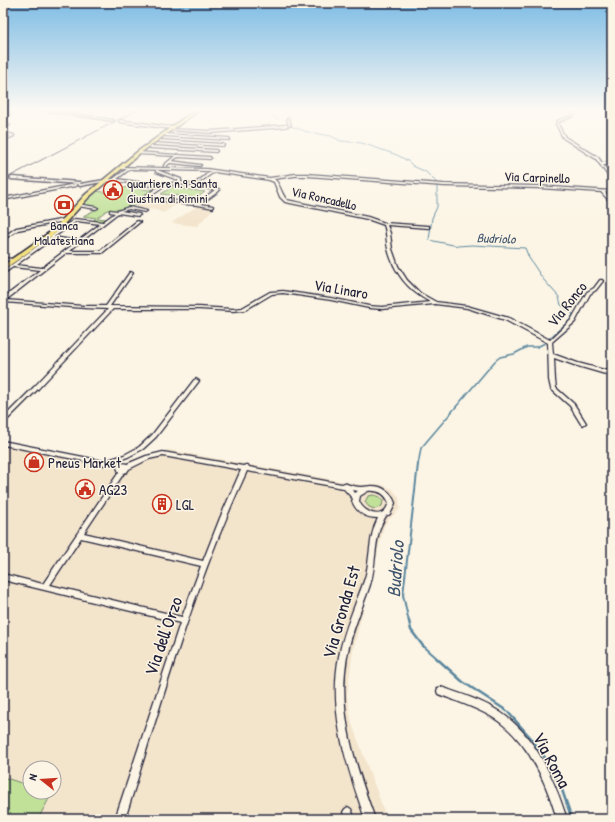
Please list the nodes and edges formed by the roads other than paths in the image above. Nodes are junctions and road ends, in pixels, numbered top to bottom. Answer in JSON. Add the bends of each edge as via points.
{"nodes":[{"id":1,"x":146,"y":148,"type":"edge"},
{"id":2,"x":149,"y":148,"type":"edge"},
{"id":3,"x":174,"y":148,"type":"edge"},
{"id":4,"x":582,"y":148,"type":"edge"},
{"id":5,"x":185,"y":149,"type":"junction"},
{"id":6,"x":216,"y":152,"type":"dead end"},
{"id":7,"x":140,"y":153,"type":"junction"},
{"id":8,"x":156,"y":154,"type":"junction"},
{"id":9,"x":177,"y":156,"type":"junction"},
{"id":10,"x":151,"y":158,"type":"dead end"},
{"id":11,"x":210,"y":158,"type":"dead end"},
{"id":12,"x":170,"y":162,"type":"junction"},
{"id":13,"x":602,"y":164,"type":"junction"},
{"id":14,"x":612,"y":164,"type":"edge"},
{"id":15,"x":200,"y":165,"type":"dead end"},
{"id":16,"x":165,"y":166,"type":"dead end"},
{"id":17,"x":121,"y":168,"type":"junction"},
{"id":18,"x":129,"y":169,"type":"junction"},
{"id":19,"x":150,"y":169,"type":"junction"},
{"id":20,"x":213,"y":170,"type":"junction"},
{"id":21,"x":12,"y":178,"type":"tunnel mouth"},
{"id":22,"x":270,"y":179,"type":"junction"},
{"id":23,"x":612,"y":179,"type":"edge"},
{"id":24,"x":114,"y":180,"type":"junction"},
{"id":25,"x":105,"y":181,"type":"junction"},
{"id":26,"x":77,"y":183,"type":"junction"},
{"id":27,"x":179,"y":183,"type":"junction"},
{"id":28,"x":194,"y":185,"type":"junction"},
{"id":29,"x":163,"y":186,"type":"junction"},
{"id":30,"x":611,"y":190,"type":"edge"},
{"id":31,"x":602,"y":191,"type":"junction"},
{"id":32,"x":3,"y":199,"type":"edge"},
{"id":33,"x":177,"y":202,"type":"dead end"},
{"id":34,"x":182,"y":203,"type":"dead end"},
{"id":35,"x":612,"y":203,"type":"edge"},
{"id":36,"x":198,"y":204,"type":"junction"},
{"id":37,"x":78,"y":205,"type":"junction"},
{"id":38,"x":212,"y":207,"type":"dead end"},
{"id":39,"x":96,"y":208,"type":"dead end"},
{"id":40,"x":145,"y":211,"type":"dead end"},
{"id":41,"x":111,"y":212,"type":"dead end"},
{"id":42,"x":117,"y":212,"type":"junction"},
{"id":43,"x":138,"y":215,"type":"dead end"},
{"id":44,"x":65,"y":220,"type":"junction"},
{"id":45,"x":138,"y":222,"type":"dead end"},
{"id":46,"x":103,"y":223,"type":"junction"},
{"id":47,"x":385,"y":224,"type":"junction"},
{"id":48,"x":59,"y":227,"type":"junction"},
{"id":49,"x":428,"y":227,"type":"dead end"},
{"id":50,"x":65,"y":228,"type":"junction"},
{"id":51,"x":3,"y":238,"type":"edge"},
{"id":52,"x":51,"y":238,"type":"junction"},
{"id":53,"x":79,"y":242,"type":"junction"},
{"id":54,"x":28,"y":252,"type":"junction"},
{"id":55,"x":66,"y":252,"type":"junction"},
{"id":56,"x":3,"y":259,"type":"edge"},
{"id":57,"x":14,"y":260,"type":"junction"},
{"id":58,"x":12,"y":266,"type":"junction"},
{"id":59,"x":3,"y":268,"type":"edge"},
{"id":60,"x":42,"y":269,"type":"junction"},
{"id":61,"x":3,"y":273,"type":"edge"},
{"id":62,"x":131,"y":273,"type":"dead end"},
{"id":63,"x":601,"y":281,"type":"dead end"},
{"id":64,"x":3,"y":300,"type":"edge"},
{"id":65,"x":435,"y":303,"type":"junction"},
{"id":66,"x":110,"y":307,"type":"junction"},
{"id":67,"x":550,"y":342,"type":"junction"},
{"id":68,"x":551,"y":355,"type":"junction"},
{"id":69,"x":612,"y":374,"type":"edge"},
{"id":70,"x":196,"y":381,"type":"dead end"},
{"id":71,"x":3,"y":421,"type":"edge"},
{"id":72,"x":583,"y":423,"type":"dead end"},
{"id":73,"x":3,"y":443,"type":"edge"},
{"id":74,"x":104,"y":463,"type":"junction"},
{"id":75,"x":246,"y":467,"type":"junction"},
{"id":76,"x":123,"y":468,"type":"junction"},
{"id":77,"x":344,"y":485,"type":"junction"},
{"id":78,"x":365,"y":490,"type":"junction"},
{"id":79,"x":356,"y":498,"type":"junction"},
{"id":80,"x":384,"y":514,"type":"junction"},
{"id":81,"x":370,"y":515,"type":"junction"},
{"id":82,"x":375,"y":530,"type":"junction"},
{"id":83,"x":80,"y":535,"type":"junction"},
{"id":84,"x":205,"y":564,"type":"junction"},
{"id":85,"x":3,"y":578,"type":"edge"},
{"id":86,"x":45,"y":588,"type":"junction"},
{"id":87,"x":184,"y":621,"type":"junction"},
{"id":88,"x":441,"y":691,"type":"dead end"},
{"id":89,"x":120,"y":819,"type":"edge"},
{"id":90,"x":370,"y":819,"type":"edge"},
{"id":91,"x":562,"y":819,"type":"edge"}],
"edges":[{"from":1,"to":7,"type":"main road"},
{"from":2,"to":7,"type":"street"},
{"from":3,"to":5,"type":"street"},
{"from":4,"to":13,"type":"street"},
{"from":5,"to":6,"type":"street"},
{"from":5,"to":9,"type":"street"},
{"from":7,"to":8,"type":"street"},
{"from":7,"to":17,"type":"main road"},
{"from":8,"to":9,"type":"street"},
{"from":8,"to":10,"type":"street"},
{"from":9,"to":11,"type":"street"},
{"from":9,"to":12,"type":"street"},
{"from":12,"to":15,"type":"street"},
{"from":12,"to":16,"type":"street"},
{"from":13,"to":14,"type":"street"},
{"from":13,"to":23,"type":"street"},
{"from":17,"to":18,"type":"street","name":"Via Carpinello"},
{"from":17,"to":25,"type":"main road"},
{"from":18,"to":19,"type":"street","name":"Via Carpinello"},
{"from":18,"to":24,"type":"street"},
{"from":19,"to":20,"type":"street","name":"Via Carpinello"},
{"from":19,"to":27,"type":"street","via":[[174,177],[180,180]]},
{"from":20,"to":22,"type":"street","name":"Via Carpinello"},
{"from":20,"to":28,"type":"street"},
{"from":21,"to":26,"type":"street"},
{"from":22,"to":31,"type":"street","name":"Via Carpinello","via":[[307,174],[444,185]]},
{"from":22,"to":47,"type":"street","name":"Via Roncadello","via":[[274,181],[286,201]]},
{"from":24,"to":25,"type":"street"},
{"from":24,"to":29,"type":"street"},
{"from":25,"to":26,"type":"street"},
{"from":25,"to":37,"type":"main road"},
{"from":26,"to":32,"type":"street"},
{"from":27,"to":28,"type":"street"},
{"from":27,"to":29,"type":"street"},
{"from":28,"to":36,"type":"street","via":[[218,190]]},
{"from":29,"to":33,"type":"street","via":[[145,197]]},
{"from":30,"to":31,"type":"street","name":"Via Carpinello"},
{"from":31,"to":35,"type":"street"},
{"from":34,"to":36,"type":"street"},
{"from":36,"to":38,"type":"street"},
{"from":37,"to":39,"type":"street"},
{"from":37,"to":44,"type":"main road"},
{"from":40,"to":42,"type":"street","via":[[126,208]]},
{"from":41,"to":42,"type":"street"},
{"from":42,"to":43,"type":"street"},
{"from":42,"to":46,"type":"street"},
{"from":44,"to":48,"type":"main road"},
{"from":44,"to":51,"type":"street","via":[[21,228]]},
{"from":45,"to":55,"type":"street","via":[[101,252]]},
{"from":46,"to":50,"type":"street","via":[[76,220]]},
{"from":46,"to":53,"type":"street"},
{"from":47,"to":49,"type":"street","name":"Via Roncadello"},
{"from":47,"to":65,"type":"street","via":[[390,250],[400,274],[416,292]]},
{"from":48,"to":50,"type":"street"},
{"from":48,"to":54,"type":"main road"},
{"from":50,"to":52,"type":"street"},
{"from":52,"to":53,"type":"street"},
{"from":52,"to":54,"type":"street"},
{"from":53,"to":55,"type":"street"},
{"from":54,"to":57,"type":"main road"},
{"from":54,"to":58,"type":"street"},
{"from":55,"to":60,"type":"street"},
{"from":56,"to":57,"type":"street"},
{"from":57,"to":59,"type":"main road"},
{"from":58,"to":60,"type":"street"},
{"from":58,"to":61,"type":"street"},
{"from":60,"to":64,"type":"street"},
{"from":62,"to":66,"type":"street"},
{"from":63,"to":67,"type":"street","name":"Via Ronco","via":[[588,293],[573,321]]},
{"from":64,"to":66,"type":"street","name":"Via Linaro"},
{"from":65,"to":66,"type":"street","name":"Via Linaro","via":[[382,308],[283,292],[271,293],[249,307],[239,310]]},
{"from":65,"to":67,"type":"street","name":"Via Linaro","via":[[467,307],[507,319]]},
{"from":66,"to":71,"type":"street"},
{"from":67,"to":68,"type":"street"},
{"from":68,"to":69,"type":"street"},
{"from":68,"to":72,"type":"street","via":[[554,389],[572,405]]},
{"from":70,"to":74,"type":"street","via":[[146,444],[130,455]]},
{"from":73,"to":74,"type":"street"},
{"from":74,"to":76,"type":"street"},
{"from":75,"to":76,"type":"street","name":"Via Gronda Est","via":[[163,454],[148,457]]},
{"from":75,"to":77,"type":"street","name":"Via Gronda Est"},
{"from":75,"to":84,"type":"street","name":"Via dell'Orzo","via":[[223,515]]},
{"from":76,"to":83,"type":"street"},
{"from":77,"to":78,"type":"street","name":"Via Gronda Est"},
{"from":77,"to":79,"type":"street","name":"Via Gronda Est"},
{"from":78,"to":79,"type":"street"},
{"from":78,"to":80,"type":"street","name":"Via Gronda Est","via":[[378,489],[388,494],[392,507]]},
{"from":79,"to":81,"type":"street","name":"Via Gronda Est","via":[[360,510]]},
{"from":80,"to":81,"type":"street"},
{"from":80,"to":82,"type":"street","name":"Via Gronda Est"},
{"from":81,"to":82,"type":"street","name":"Via Gronda Est"},
{"from":82,"to":90,"type":"street","name":"Via Gronda Est","via":[[369,575],[348,638],[340,682],[344,735]]},
{"from":83,"to":84,"type":"street"},
{"from":83,"to":86,"type":"street"},
{"from":84,"to":87,"type":"street","name":"Via dell'Orzo"},
{"from":85,"to":86,"type":"street"},
{"from":86,"to":87,"type":"street"},
{"from":87,"to":89,"type":"street","name":"Via dell'Orzo"},
{"from":88,"to":91,"type":"street","name":"Via Roma","via":[[498,716],[519,734],[541,767]]}]}
